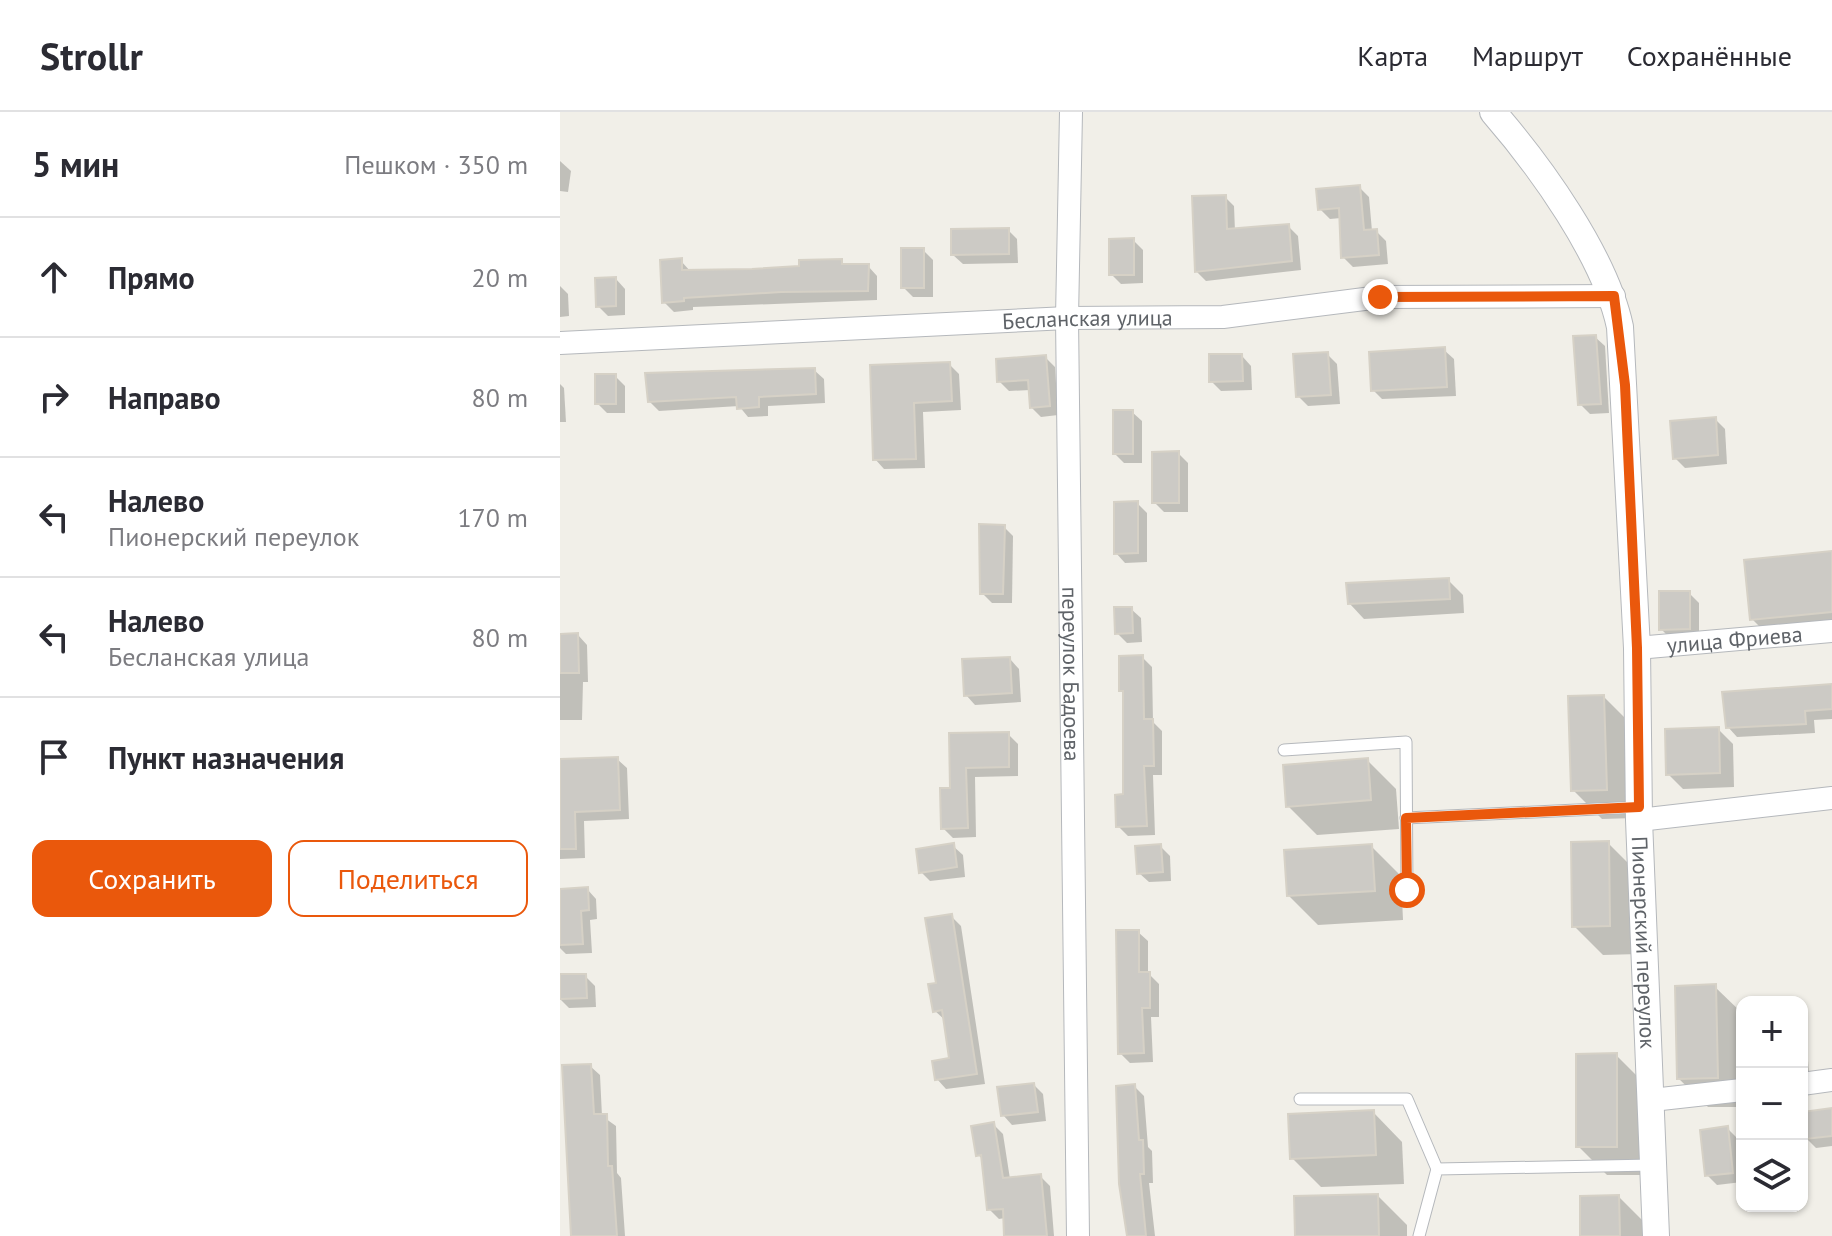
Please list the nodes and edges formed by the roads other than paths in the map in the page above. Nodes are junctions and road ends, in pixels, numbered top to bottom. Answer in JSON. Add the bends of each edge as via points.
{"nodes":[{"id":1,"x":1071,"y":112,"type":"edge"},
{"id":2,"x":1493,"y":112,"type":"edge"},
{"id":3,"x":1614,"y":296,"type":"junction"},
{"id":4,"x":1067,"y":318,"type":"junction"},
{"id":5,"x":560,"y":343,"type":"edge"},
{"id":6,"x":1832,"y":631,"type":"edge"},
{"id":7,"x":1637,"y":648,"type":"junction"},
{"id":8,"x":1284,"y":750,"type":"dead end"},
{"id":9,"x":1832,"y":798,"type":"edge"},
{"id":10,"x":1639,"y":814,"type":"junction"},
{"id":11,"x":1406,"y":818,"type":"junction"},
{"id":12,"x":1407,"y":890,"type":"dead end"},
{"id":13,"x":1832,"y":1080,"type":"edge"},
{"id":14,"x":1808,"y":1083,"type":"edge"},
{"id":15,"x":1736,"y":1091,"type":"edge"},
{"id":16,"x":1300,"y":1099,"type":"dead end"},
{"id":17,"x":1652,"y":1100,"type":"junction"},
{"id":18,"x":1654,"y":1165,"type":"junction"},
{"id":19,"x":1437,"y":1169,"type":"junction"},
{"id":20,"x":1078,"y":1236,"type":"edge"},
{"id":21,"x":1419,"y":1236,"type":"edge"},
{"id":22,"x":1656,"y":1236,"type":"edge"}],
"edges":[{"from":1,"to":4,"type":"street","name":"переулок Бадоева"},
{"from":2,"to":3,"type":"street","name":"Пионерский переулок","via":[[1559,200]]},
{"from":3,"to":4,"type":"street","name":"Бесланская улица","via":[[1380,297],[1223,317]]},
{"from":3,"to":7,"type":"street","name":"Пионерский переулок","via":[[1625,385]]},
{"from":4,"to":5,"type":"street","name":"Бесланская улица"},
{"from":4,"to":20,"type":"street","name":"переулок Бадоева"},
{"from":6,"to":7,"type":"street","name":"улица Фриева"},
{"from":7,"to":10,"type":"street","name":"Пионерский переулок"},
{"from":8,"to":11,"type":"lane","via":[[1406,742]]},
{"from":9,"to":10,"type":"street"},
{"from":10,"to":11,"type":"lane"},
{"from":10,"to":17,"type":"street","name":"Пионерский переулок"},
{"from":11,"to":12,"type":"lane"},
{"from":13,"to":14,"type":"street"},
{"from":15,"to":17,"type":"street"},
{"from":16,"to":19,"type":"lane","via":[[1407,1099]]},
{"from":17,"to":18,"type":"street","name":"Пионерский переулок"},
{"from":18,"to":19,"type":"lane"},
{"from":18,"to":22,"type":"street","name":"Пионерский переулок"},
{"from":19,"to":21,"type":"lane"}]}
